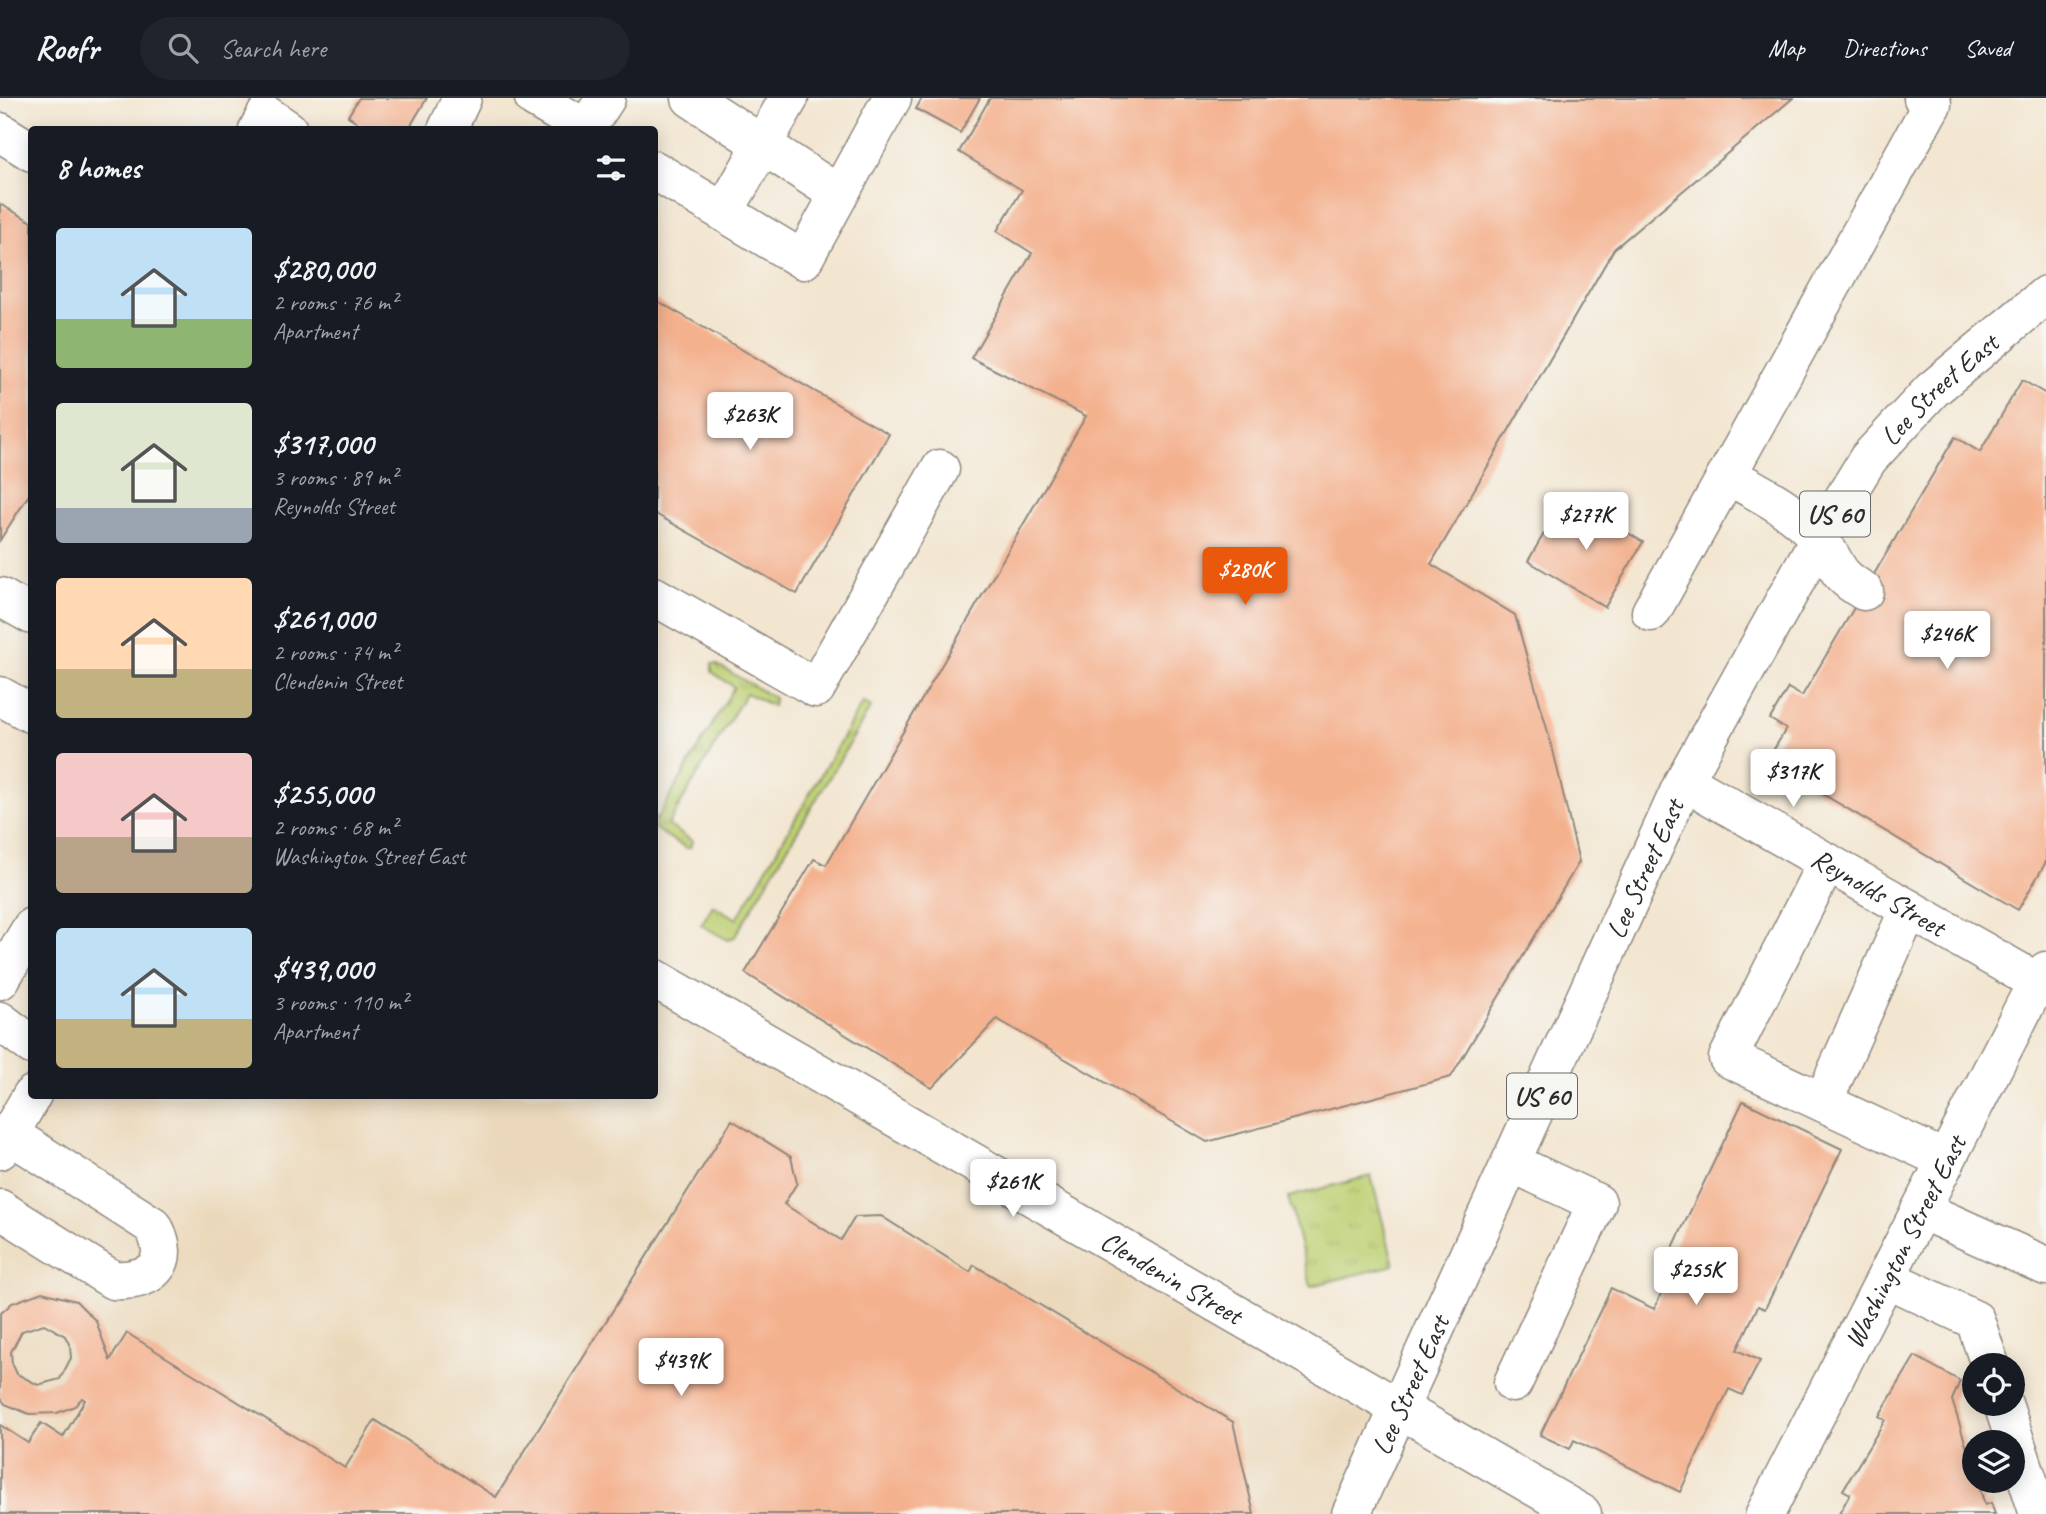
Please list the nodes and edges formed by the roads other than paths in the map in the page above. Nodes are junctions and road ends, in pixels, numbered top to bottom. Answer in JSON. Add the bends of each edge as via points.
{"nodes":[{"id":1,"x":462,"y":98,"type":"edge"},
{"id":2,"x":534,"y":98,"type":"edge"},
{"id":3,"x":691,"y":98,"type":"edge"},
{"id":4,"x":789,"y":98,"type":"edge"},
{"id":5,"x":892,"y":98,"type":"edge"},
{"id":6,"x":1923,"y":98,"type":"edge"},
{"id":7,"x":591,"y":121,"type":"edge"},
{"id":8,"x":260,"y":126,"type":"edge"},
{"id":9,"x":282,"y":126,"type":"edge"},
{"id":10,"x":449,"y":126,"type":"edge"},
{"id":11,"x":0,"y":132,"type":"edge"},
{"id":12,"x":762,"y":145,"type":"junction"},
{"id":13,"x":28,"y":150,"type":"edge"},
{"id":14,"x":658,"y":172,"type":"edge"},
{"id":15,"x":838,"y":194,"type":"junction"},
{"id":16,"x":724,"y":212,"type":"junction"},
{"id":17,"x":2046,"y":295,"type":"edge"},
{"id":18,"x":940,"y":469,"type":"dead end"},
{"id":19,"x":1727,"y":474,"type":"junction"},
{"id":20,"x":1819,"y":539,"type":"junction"},
{"id":21,"x":1864,"y":591,"type":"dead end"},
{"id":22,"x":0,"y":597,"type":"edge"},
{"id":23,"x":658,"y":598,"type":"edge"},
{"id":24,"x":1651,"y":612,"type":"dead end"},
{"id":25,"x":28,"y":613,"type":"edge"},
{"id":26,"x":0,"y":696,"type":"edge"},
{"id":27,"x":28,"y":712,"type":"edge"},
{"id":28,"x":1684,"y":781,"type":"junction"},
{"id":29,"x":1827,"y":862,"type":"junction"},
{"id":30,"x":1909,"y":909,"type":"junction"},
{"id":31,"x":28,"y":934,"type":"edge"},
{"id":32,"x":2042,"y":977,"type":"edge"},
{"id":33,"x":0,"y":980,"type":"edge"},
{"id":34,"x":658,"y":980,"type":"edge"},
{"id":35,"x":0,"y":1021,"type":"edge"},
{"id":36,"x":28,"y":1042,"type":"edge"},
{"id":37,"x":30,"y":1099,"type":"edge"},
{"id":38,"x":1823,"y":1102,"type":"junction"},
{"id":39,"x":5,"y":1142,"type":"edge"},
{"id":40,"x":1946,"y":1160,"type":"junction"},
{"id":41,"x":1511,"y":1163,"type":"junction"},
{"id":42,"x":0,"y":1209,"type":"edge"},
{"id":43,"x":1921,"y":1210,"type":"junction"},
{"id":44,"x":2046,"y":1266,"type":"edge"},
{"id":45,"x":1886,"y":1278,"type":"junction"},
{"id":46,"x":1986,"y":1353,"type":"edge"},
{"id":47,"x":1513,"y":1383,"type":"dead end"},
{"id":48,"x":1400,"y":1411,"type":"junction"},
{"id":49,"x":2007,"y":1416,"type":"edge"},
{"id":50,"x":1351,"y":1514,"type":"edge"},
{"id":51,"x":1582,"y":1514,"type":"edge"},
{"id":52,"x":1765,"y":1514,"type":"edge"},
{"id":53,"x":2039,"y":1514,"type":"edge"}],
"edges":[{"from":1,"to":10,"type":"main road"},
{"from":2,"to":7,"type":"main road"},
{"from":3,"to":12,"type":"main road"},
{"from":4,"to":12,"type":"main road"},
{"from":5,"to":15,"type":"main road"},
{"from":6,"to":19,"type":"main road","via":[[1932,104]]},
{"from":8,"to":9,"type":"main road","via":[[266,115]]},
{"from":11,"to":13,"type":"main road"},
{"from":12,"to":15,"type":"main road"},
{"from":12,"to":16,"type":"main road"},
{"from":14,"to":16,"type":"main road"},
{"from":15,"to":16,"type":"main road","via":[[803,260]]},
{"from":17,"to":20,"type":"main road","name":"Lee Street East","number":"US 60","via":[[1932,390],[1905,419],[1868,459]]},
{"from":18,"to":23,"type":"main road","via":[[816,688]]},
{"from":19,"to":20,"type":"main road","via":[[1781,504]]},
{"from":19,"to":24,"type":"main road"},
{"from":20,"to":21,"type":"main road","via":[[1842,579]]},
{"from":20,"to":28,"type":"main road","name":"Lee Street East","number":"US 60"},
{"from":22,"to":25,"type":"main road"},
{"from":26,"to":27,"type":"main road"},
{"from":28,"to":29,"type":"main road","name":"Reynolds Street"},
{"from":28,"to":41,"type":"main road","name":"Lee Street East","number":"US 60"},
{"from":29,"to":30,"type":"main road","name":"Reynolds Street"},
{"from":29,"to":38,"type":"main road","via":[[1728,1058]]},
{"from":30,"to":32,"type":"main road","name":"Reynolds Street"},
{"from":30,"to":38,"type":"main road"},
{"from":31,"to":33,"type":"main road"},
{"from":32,"to":40,"type":"main road","name":"Washington Street East"},
{"from":34,"to":48,"type":"main road","name":"Clendenin Street"},
{"from":35,"to":36,"type":"main road"},
{"from":37,"to":39,"type":"main road"},
{"from":38,"to":40,"type":"main road"},
{"from":39,"to":42,"type":"main road","via":[[153,1226],[160,1239],[161,1258],[152,1273],[133,1281],[113,1280]]},
{"from":40,"to":43,"type":"main road","name":"Washington Street East"},
{"from":41,"to":47,"type":"main road","via":[[1597,1203]]},
{"from":41,"to":48,"type":"main road","name":"Lee Street East","number":"US 60"},
{"from":43,"to":44,"type":"main road"},
{"from":43,"to":45,"type":"main road","name":"Washington Street East"},
{"from":45,"to":46,"type":"main road","via":[[1975,1320]]},
{"from":45,"to":52,"type":"main road","name":"Washington Street East"},
{"from":48,"to":50,"type":"main road","name":"Lee Street East","number":"US 60"},
{"from":48,"to":51,"type":"main road","name":"Clendenin Street"},
{"from":49,"to":53,"type":"main road"}]}
